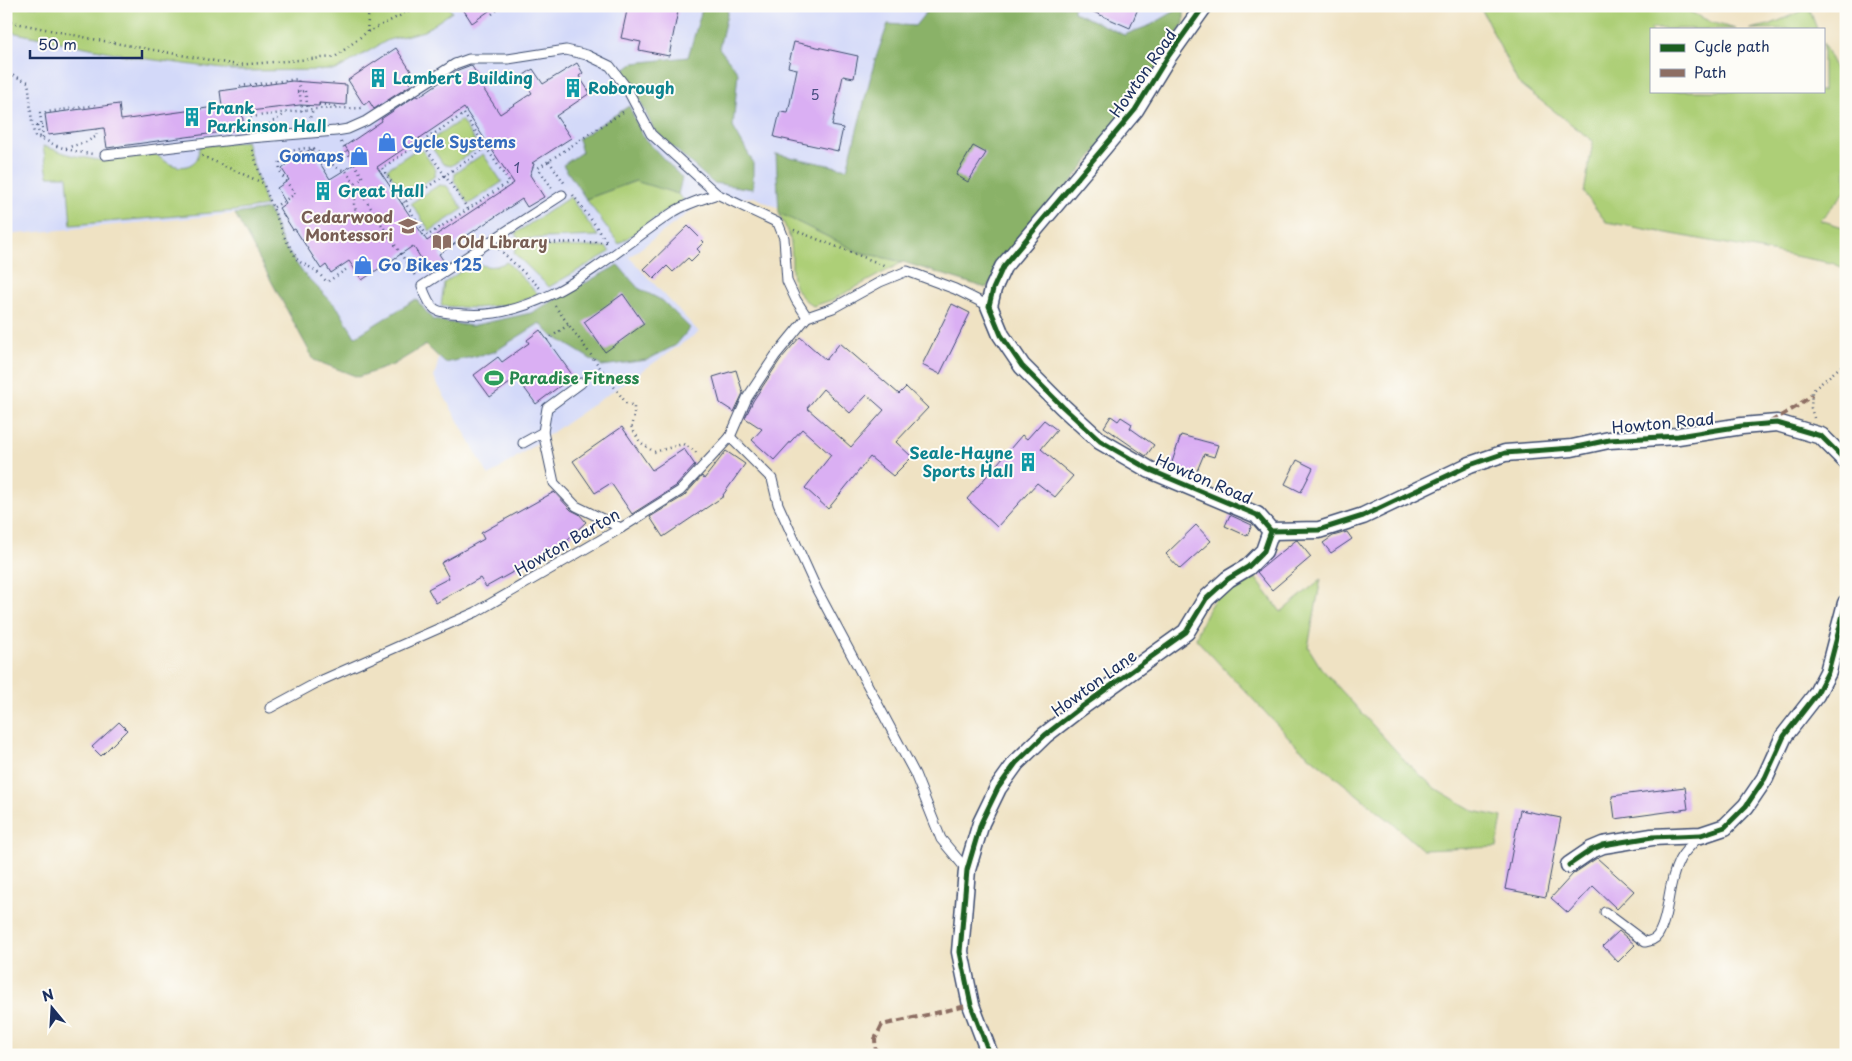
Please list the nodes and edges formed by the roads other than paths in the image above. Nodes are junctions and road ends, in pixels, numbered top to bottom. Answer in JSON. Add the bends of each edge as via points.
{"nodes":[{"id":1,"x":1204,"y":6,"type":"edge"},
{"id":2,"x":105,"y":155,"type":"road end"},
{"id":3,"x":717,"y":194,"type":"junction"},
{"id":4,"x":560,"y":196,"type":"road end"},
{"id":5,"x":988,"y":306,"type":"junction"},
{"id":6,"x":807,"y":317,"type":"junction"},
{"id":7,"x":581,"y":383,"type":"dead end"},
{"id":8,"x":543,"y":432,"type":"junction"},
{"id":9,"x":730,"y":437,"type":"junction"},
{"id":10,"x":523,"y":444,"type":"dead end"},
{"id":11,"x":1846,"y":461,"type":"edge"},
{"id":12,"x":621,"y":528,"type":"junction"},
{"id":13,"x":1271,"y":531,"type":"junction"},
{"id":14,"x":1846,"y":604,"type":"edge"},
{"id":15,"x":270,"y":708,"type":"dead end"},
{"id":16,"x":1701,"y":835,"type":"junction"},
{"id":17,"x":1569,"y":865,"type":"dead end"},
{"id":18,"x":967,"y":870,"type":"junction"},
{"id":19,"x":1605,"y":912,"type":"dead end"},
{"id":20,"x":990,"y":1055,"type":"edge"}],
"edges":[{"from":1,"to":5,"type":"street","name":"Howton Road","via":[[1135,110],[1004,267]]},
{"from":2,"to":3,"type":"lane","via":[[348,129],[366,121],[455,64],[469,59],[508,59],[566,50],[610,66],[626,87],[651,134]]},
{"from":3,"to":4,"type":"lane","via":[[676,210],[548,297],[516,309],[477,315],[438,312],[428,302],[422,286]]},
{"from":3,"to":6,"type":"lane","via":[[778,223],[784,238],[787,281]]},
{"from":5,"to":6,"type":"lane","via":[[955,289],[907,271],[833,308]]},
{"from":5,"to":13,"type":"street","name":"Howton Road","via":[[1001,335],[1022,366],[1100,441],[1150,470],[1257,515]]},
{"from":6,"to":9,"type":"lane","name":"Howton Barton","via":[[747,398]]},
{"from":7,"to":8,"type":"lane","via":[[547,408]]},
{"from":8,"to":10,"type":"lane"},
{"from":8,"to":12,"type":"lane","via":[[554,483],[576,506]]},
{"from":9,"to":12,"type":"lane","name":"Howton Barton","via":[[680,492]]},
{"from":9,"to":18,"type":"lane","via":[[772,479],[778,504],[816,590],[915,774],[941,839]]},
{"from":11,"to":13,"type":"street","name":"Howton Road","via":[[1821,436],[1777,423],[1678,436],[1609,440],[1572,448],[1505,453],[1462,469],[1363,516],[1318,530]]},
{"from":12,"to":15,"type":"lane","name":"Howton Barton","via":[[476,612],[320,681]]},
{"from":13,"to":18,"type":"street","name":"Howton Lane","via":[[1264,551],[1206,599],[1186,632],[1045,735],[1016,763],[998,788],[981,823]]},
{"from":14,"to":16,"type":"street","via":[[1828,672],[1816,695],[1784,736],[1765,778],[1746,806],[1725,827]]},
{"from":16,"to":17,"type":"street","via":[[1652,837],[1603,845]]},
{"from":16,"to":19,"type":"lane","via":[[1678,861],[1665,913],[1654,940],[1645,942]]},
{"from":18,"to":20,"type":"street","name":"Howton Lane","via":[[960,952],[971,1005]]}]}
